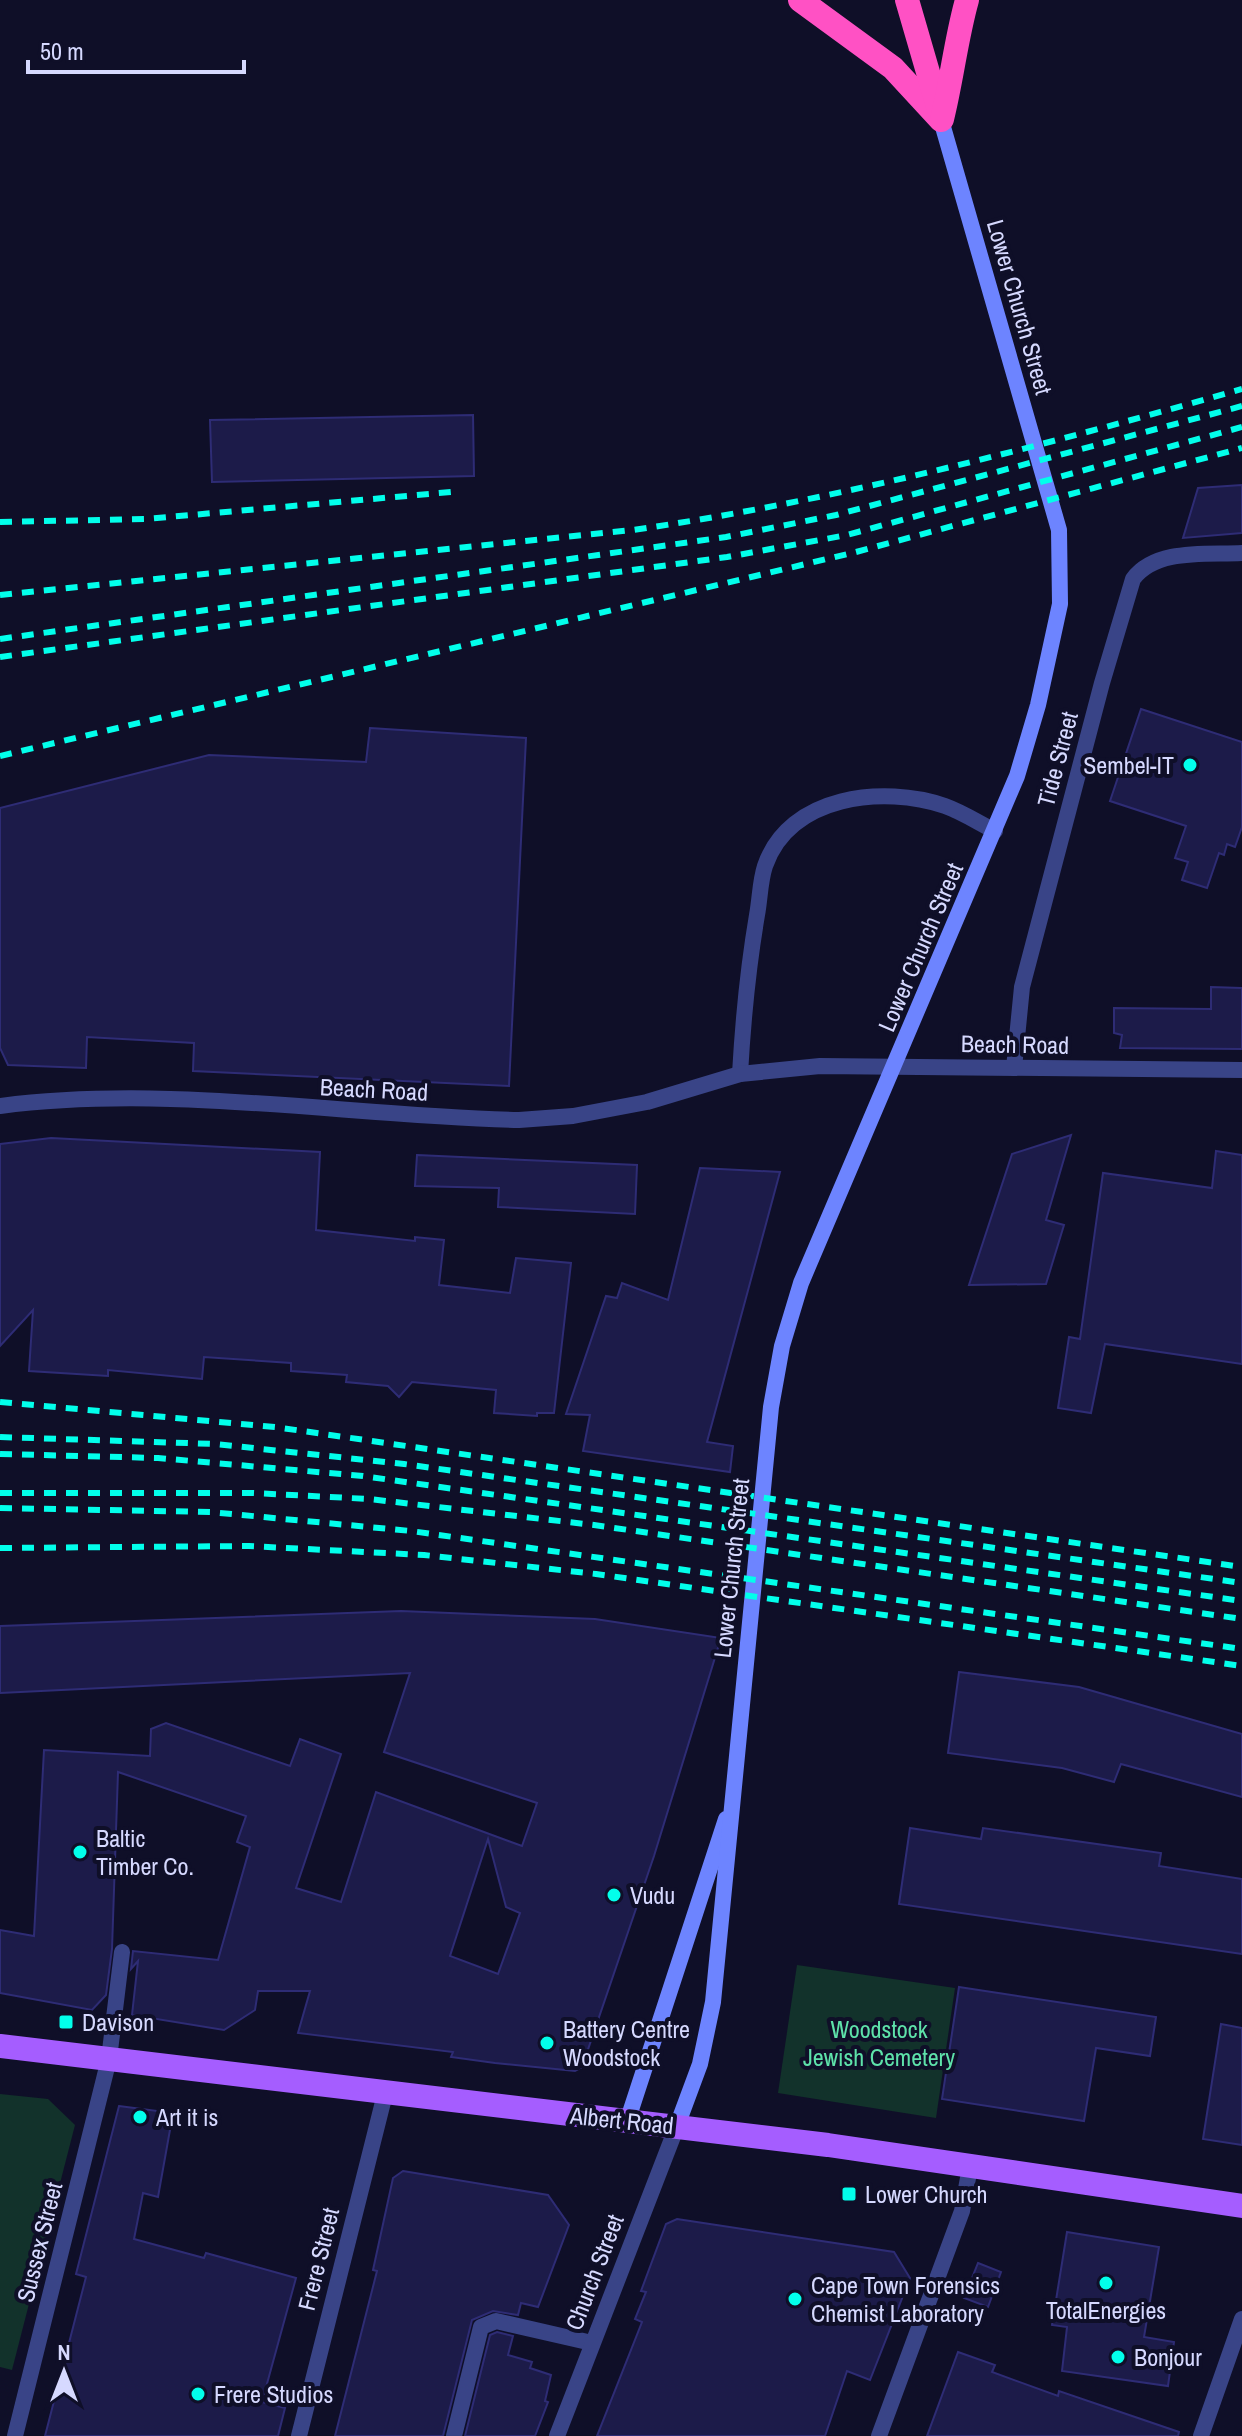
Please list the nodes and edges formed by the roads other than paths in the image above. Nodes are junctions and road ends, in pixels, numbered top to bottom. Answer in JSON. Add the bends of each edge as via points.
{"nodes":[{"id":1,"x":800,"y":0,"type":"edge"},
{"id":2,"x":907,"y":0,"type":"edge"},
{"id":3,"x":967,"y":0,"type":"edge"},
{"id":4,"x":941,"y":120,"type":"junction"},
{"id":5,"x":1242,"y":553,"type":"edge"},
{"id":6,"x":995,"y":831,"type":"junction"},
{"id":7,"x":1014,"y":1068,"type":"junction"},
{"id":8,"x":1242,"y":1070,"type":"edge"},
{"id":9,"x":740,"y":1074,"type":"junction"},
{"id":10,"x":0,"y":1106,"type":"edge"},
{"id":11,"x":734,"y":1795,"type":"junction"},
{"id":12,"x":122,"y":1952,"type":"dead end"},
{"id":13,"x":0,"y":2046,"type":"edge"},
{"id":14,"x":109,"y":2059,"type":"junction"},
{"id":15,"x":385,"y":2094,"type":"junction"},
{"id":16,"x":627,"y":2122,"type":"junction"},
{"id":17,"x":677,"y":2126,"type":"junction"},
{"id":18,"x":970,"y":2167,"type":"junction"},
{"id":19,"x":1242,"y":2206,"type":"edge"},
{"id":20,"x":1242,"y":2319,"type":"edge"},
{"id":21,"x":592,"y":2343,"type":"junction"},
{"id":22,"x":15,"y":2436,"type":"edge"},
{"id":23,"x":299,"y":2436,"type":"edge"},
{"id":24,"x":454,"y":2436,"type":"edge"},
{"id":25,"x":557,"y":2436,"type":"edge"},
{"id":26,"x":879,"y":2436,"type":"edge"},
{"id":27,"x":1201,"y":2436,"type":"edge"}],
"edges":[{"from":1,"to":4,"type":"highway","via":[[893,68]]},
{"from":2,"to":4,"type":"highway"},
{"from":3,"to":4,"type":"highway"},
{"from":4,"to":6,"type":"main road","name":"Lower Church Street","via":[[1059,530],[1062,557],[1060,604],[1038,705]]},
{"from":5,"to":7,"type":"street","name":"Tide Street","via":[[1161,558],[1142,567],[1133,579],[1022,987]]},
{"from":6,"to":9,"type":"street","via":[[945,806],[855,797],[819,809],[789,829],[766,865],[744,991]]},
{"from":6,"to":11,"type":"main road","name":"Lower Church Street","via":[[801,1283],[782,1346],[771,1407]]},
{"from":7,"to":8,"type":"street","name":"Beach Road"},
{"from":7,"to":9,"type":"street","name":"Beach Road","via":[[820,1066]]},
{"from":9,"to":10,"type":"street","name":"Beach Road","via":[[647,1102],[519,1120],[158,1100],[70,1099]]},
{"from":11,"to":16,"type":"main road","name":"Lower Church Street"},
{"from":11,"to":17,"type":"main road","name":"Lower Church Street","via":[[713,2002],[700,2064]]},
{"from":12,"to":14,"type":"street","name":"Sussex Street"},
{"from":13,"to":14,"type":"main road","name":"Albert Road"},
{"from":14,"to":15,"type":"main road","name":"Albert Road"},
{"from":14,"to":22,"type":"street","name":"Sussex Street"},
{"from":15,"to":16,"type":"main road","name":"Albert Road"},
{"from":15,"to":23,"type":"street","name":"Frere Street"},
{"from":16,"to":17,"type":"main road","name":"Albert Road"},
{"from":17,"to":18,"type":"main road","name":"Albert Road"},
{"from":17,"to":21,"type":"street","name":"Church Street"},
{"from":18,"to":19,"type":"main road","name":"Albert Road"},
{"from":18,"to":26,"type":"street","via":[[962,2211]]},
{"from":20,"to":27,"type":"street"},
{"from":21,"to":24,"type":"street","via":[[496,2321],[481,2327]]},
{"from":21,"to":25,"type":"street","name":"Church Street"}]}
